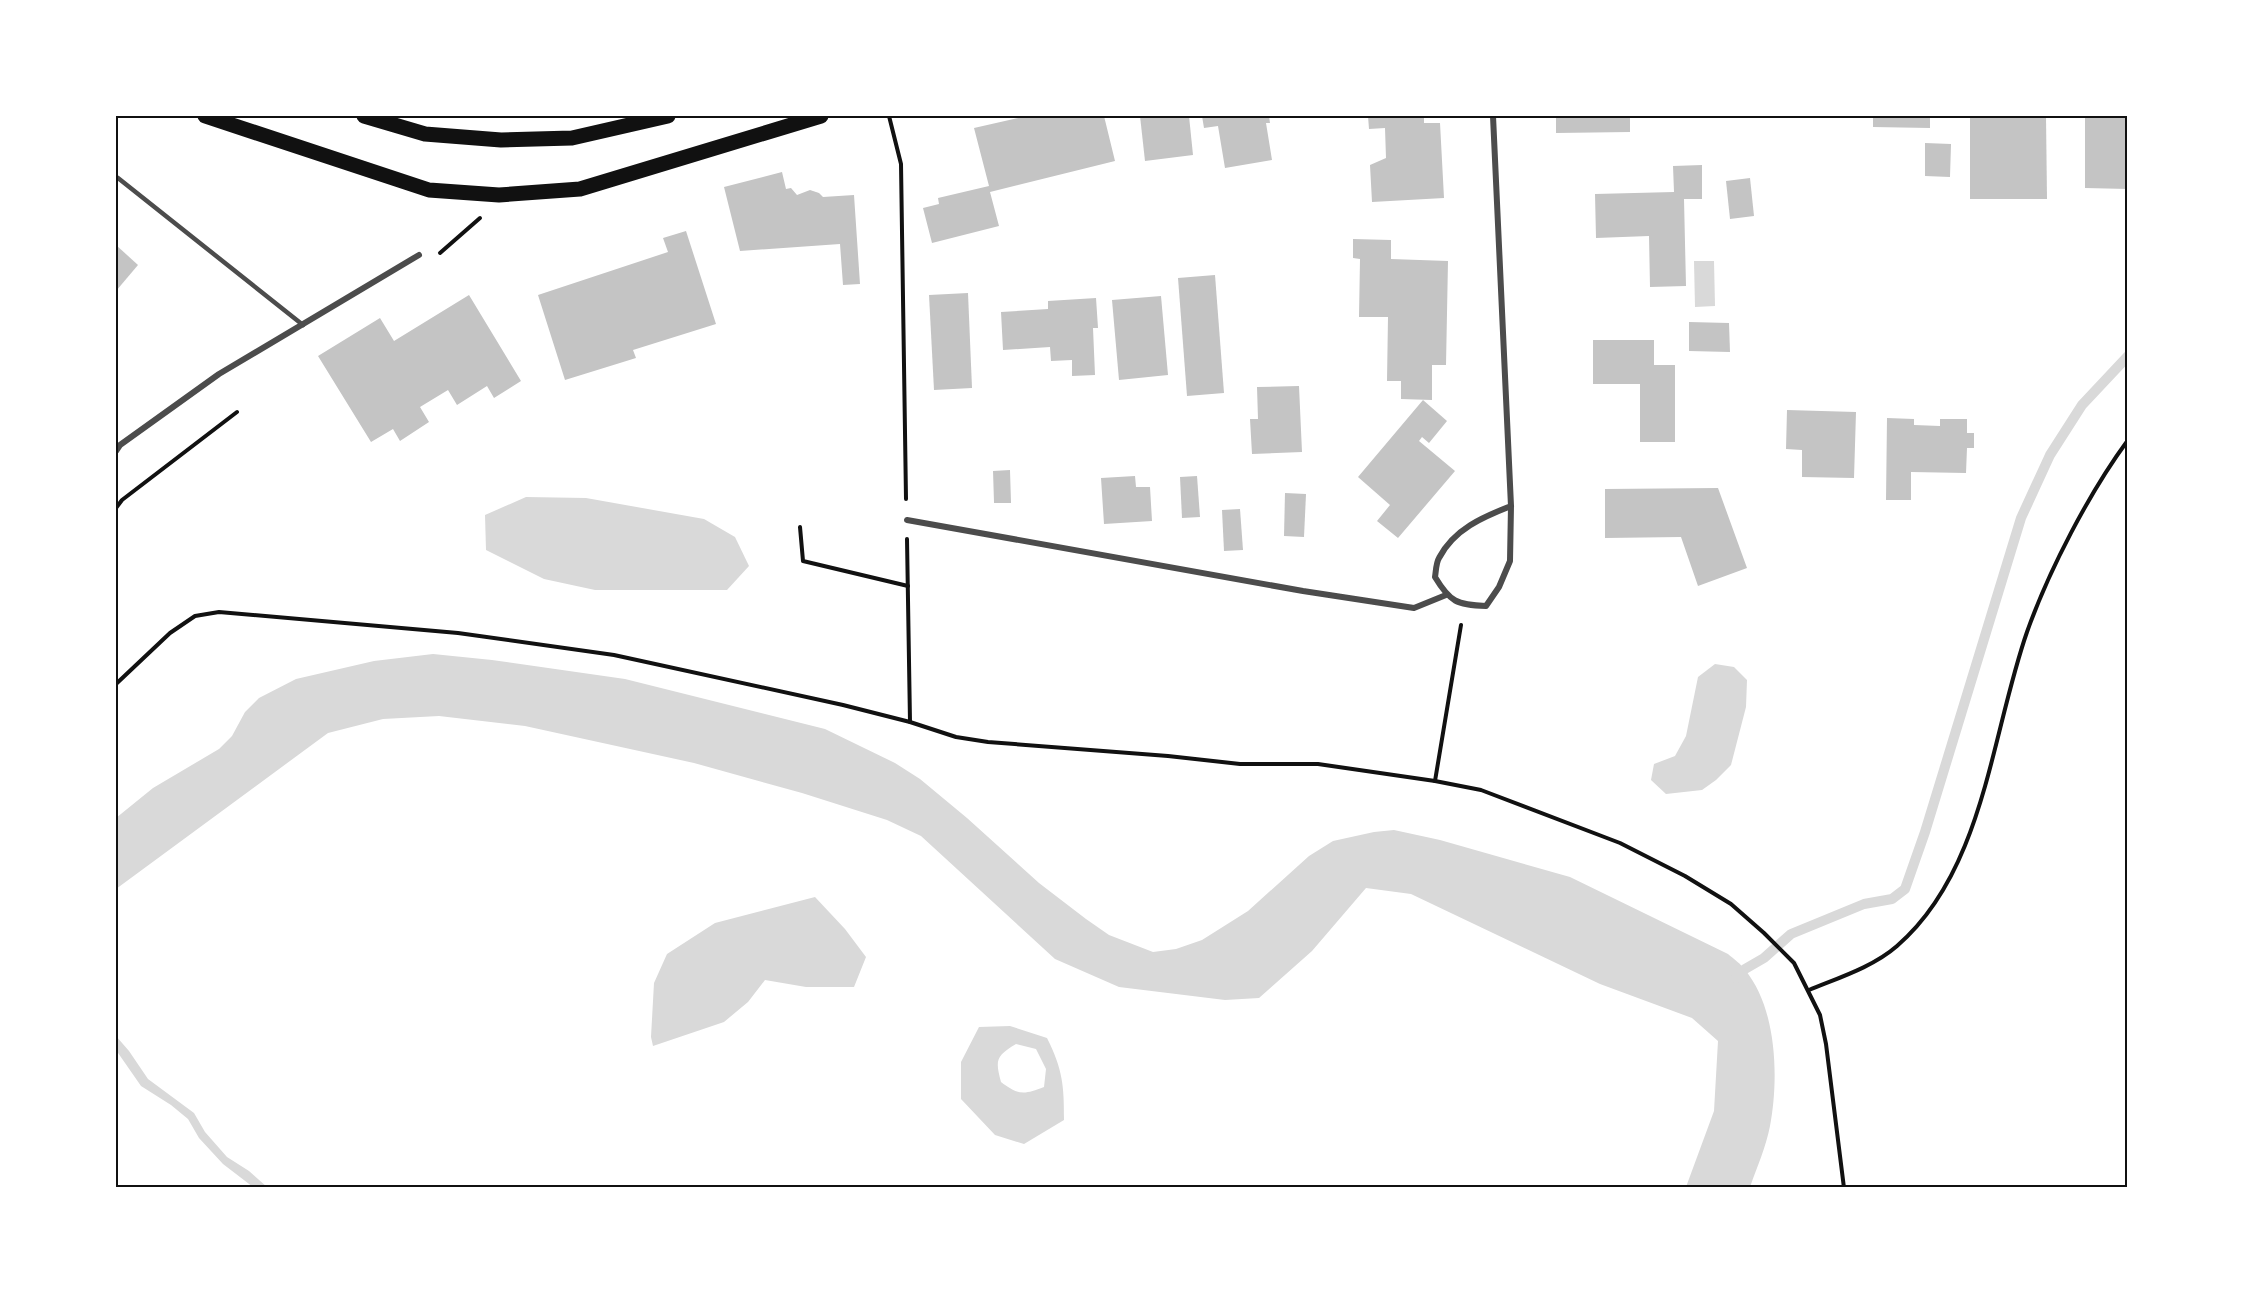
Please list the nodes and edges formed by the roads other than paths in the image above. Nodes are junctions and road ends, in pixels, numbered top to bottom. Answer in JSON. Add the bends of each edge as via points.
{"nodes":[{"id":1,"x":205,"y":116,"type":"edge"},
{"id":2,"x":364,"y":116,"type":"edge"},
{"id":3,"x":668,"y":116,"type":"edge"},
{"id":4,"x":821,"y":116,"type":"edge"},
{"id":5,"x":1493,"y":116,"type":"edge"},
{"id":6,"x":118,"y":178,"type":"dead end"},
{"id":7,"x":419,"y":255,"type":"dead end"},
{"id":8,"x":303,"y":325,"type":"junction"},
{"id":9,"x":116,"y":450,"type":"edge"},
{"id":10,"x":1511,"y":506,"type":"junction"},
{"id":11,"x":907,"y":520,"type":"road end"},
{"id":12,"x":1446,"y":595,"type":"junction"}],
"edges":[{"from":1,"to":4,"type":"main road","via":[[429,190],[499,195],[580,189]]},
{"from":2,"to":3,"type":"main road","via":[[425,134],[501,141],[572,138]]},
{"from":5,"to":10,"type":"street"},
{"from":6,"to":8,"type":"lane"},
{"from":7,"to":8,"type":"street"},
{"from":8,"to":9,"type":"street","via":[[219,374]]},
{"from":10,"to":12,"type":"street","via":[[1477,519],[1439,559],[1435,577]]},
{"from":10,"to":12,"type":"street","via":[[1510,561],[1486,606],[1464,605]]},
{"from":11,"to":12,"type":"street","via":[[1414,608]]}]}
